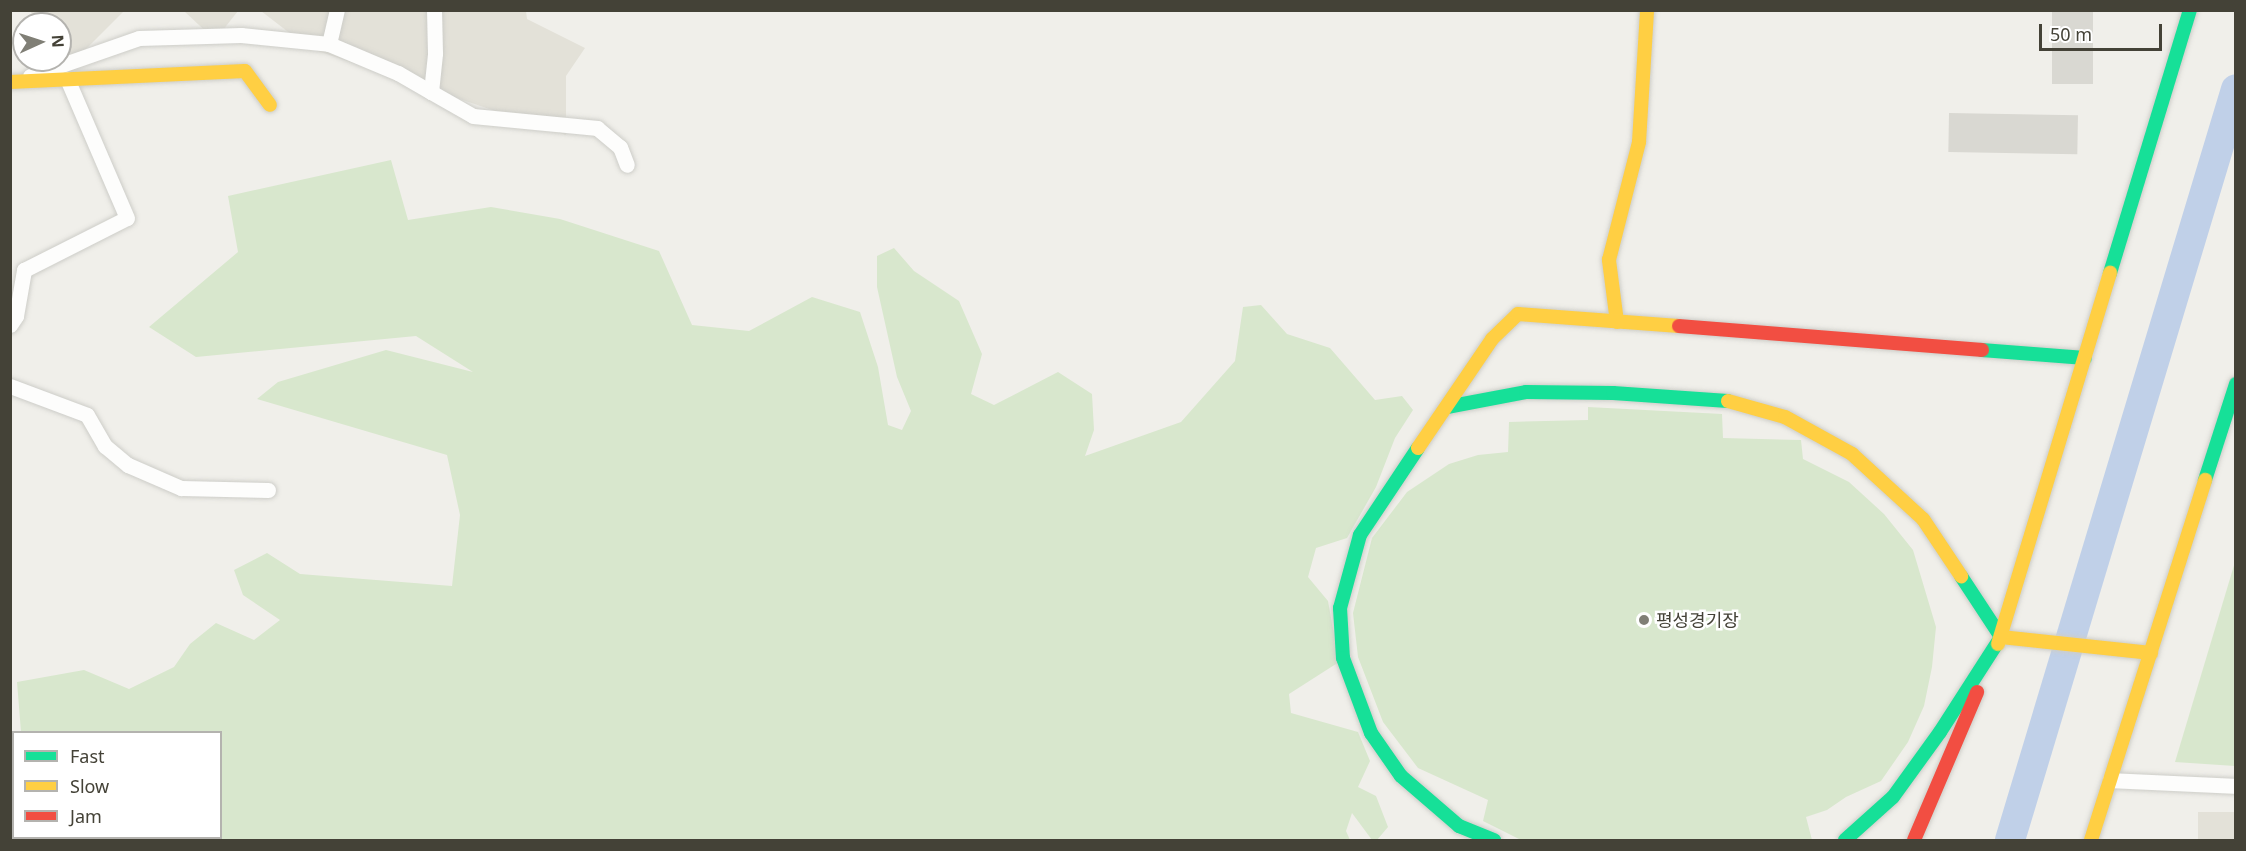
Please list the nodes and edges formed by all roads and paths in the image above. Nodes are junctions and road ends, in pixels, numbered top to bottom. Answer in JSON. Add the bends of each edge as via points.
{"nodes":[{"id":1,"x":337,"y":10,"type":"edge"},
{"id":2,"x":434,"y":10,"type":"edge"},
{"id":3,"x":1647,"y":10,"type":"edge"},
{"id":4,"x":2190,"y":10,"type":"edge"},
{"id":5,"x":329,"y":44,"type":"junction"},
{"id":6,"x":67,"y":79,"type":"junction"},
{"id":7,"x":11,"y":82,"type":"edge"},
{"id":8,"x":431,"y":92,"type":"junction"},
{"id":9,"x":270,"y":105,"type":"dead end"},
{"id":10,"x":627,"y":165,"type":"dead end"},
{"id":11,"x":1617,"y":322,"type":"junction"},
{"id":12,"x":10,"y":325,"type":"edge"},
{"id":13,"x":2085,"y":358,"type":"junction"},
{"id":14,"x":2235,"y":384,"type":"edge"},
{"id":15,"x":10,"y":386,"type":"edge"},
{"id":16,"x":1447,"y":407,"type":"junction"},
{"id":17,"x":268,"y":490,"type":"dead end"},
{"id":18,"x":2001,"y":637,"type":"junction"},
{"id":19,"x":2151,"y":653,"type":"junction"},
{"id":20,"x":2110,"y":780,"type":"junction"},
{"id":21,"x":2235,"y":786,"type":"edge"},
{"id":22,"x":1494,"y":840,"type":"edge"},
{"id":23,"x":1845,"y":840,"type":"edge"},
{"id":24,"x":1914,"y":840,"type":"edge"},
{"id":25,"x":2091,"y":840,"type":"edge"}],
"edges":[{"from":1,"to":5,"type":"street"},
{"from":2,"to":8,"type":"street"},
{"from":3,"to":11,"type":"street","via":[[1639,142],[1609,260]]},
{"from":4,"to":13,"type":"street"},
{"from":5,"to":7,"type":"street","via":[[241,35],[139,38]]},
{"from":5,"to":8,"type":"street","via":[[398,73]]},
{"from":6,"to":7,"type":"street"},
{"from":6,"to":9,"type":"street","via":[[245,71]]},
{"from":6,"to":12,"type":"street","via":[[127,218],[24,270]]},
{"from":8,"to":10,"type":"street","via":[[473,116],[597,128],[620,147]]},
{"from":11,"to":13,"type":"street"},
{"from":11,"to":16,"type":"street","via":[[1518,314],[1492,339]]},
{"from":13,"to":18,"type":"street"},
{"from":14,"to":19,"type":"street"},
{"from":15,"to":17,"type":"street","via":[[87,415],[105,446],[128,465],[182,488]]},
{"from":16,"to":18,"type":"street","via":[[1526,392],[1613,393],[1729,401],[1785,417],[1852,454],[1923,519]]},
{"from":16,"to":22,"type":"street","via":[[1360,535],[1340,608],[1343,658],[1371,733],[1401,776],[1459,826]]},
{"from":18,"to":19,"type":"street"},
{"from":18,"to":23,"type":"street","via":[[1893,797]]},
{"from":18,"to":24,"type":"street"},
{"from":19,"to":20,"type":"street"},
{"from":20,"to":21,"type":"street"},
{"from":20,"to":25,"type":"street"}]}
